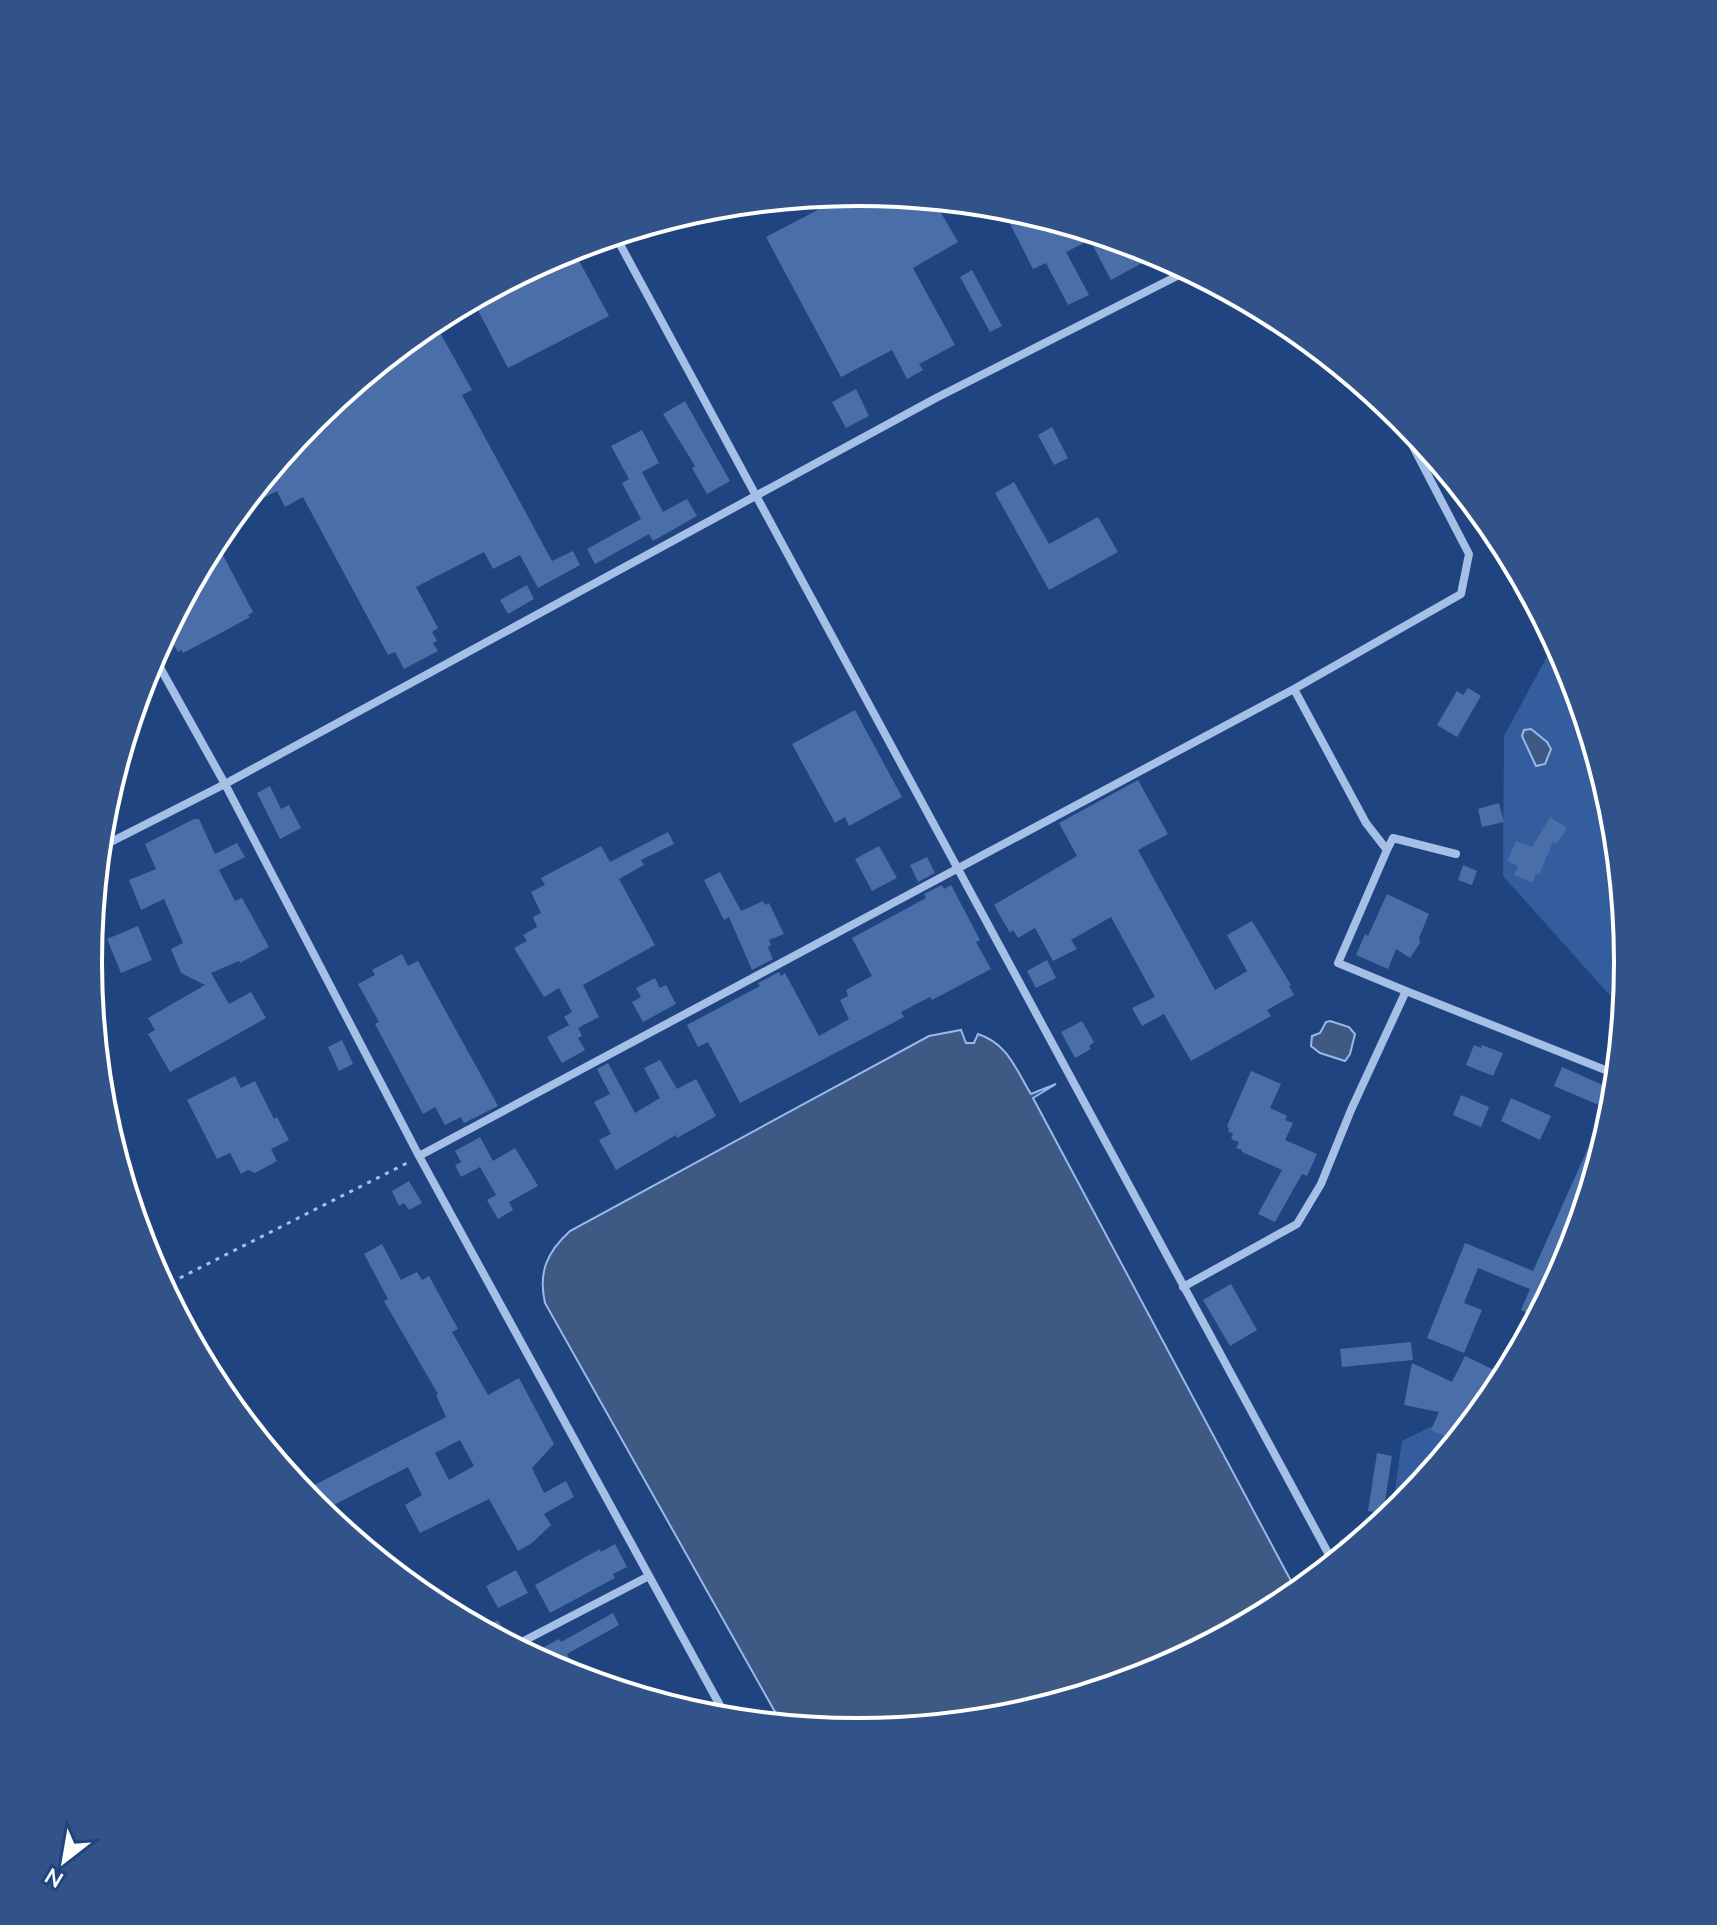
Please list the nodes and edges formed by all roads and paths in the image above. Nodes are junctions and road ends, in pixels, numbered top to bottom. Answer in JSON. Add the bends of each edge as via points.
{"nodes":[{"id":1,"x":620,"y":244,"type":"edge"},
{"id":2,"x":1176,"y":277,"type":"edge"},
{"id":3,"x":1416,"y":452,"type":"edge"},
{"id":4,"x":758,"y":496,"type":"junction"},
{"id":5,"x":161,"y":670,"type":"edge"},
{"id":6,"x":1294,"y":689,"type":"junction"},
{"id":7,"x":225,"y":784,"type":"junction"},
{"id":8,"x":112,"y":841,"type":"edge"},
{"id":9,"x":1387,"y":850,"type":"junction"},
{"id":10,"x":1456,"y":854,"type":"dead end"},
{"id":11,"x":957,"y":870,"type":"junction"},
{"id":12,"x":1406,"y":991,"type":"junction"},
{"id":13,"x":1607,"y":1071,"type":"edge"},
{"id":14,"x":419,"y":1156,"type":"junction"},
{"id":15,"x":173,"y":1281,"type":"edge"},
{"id":16,"x":1183,"y":1287,"type":"junction"},
{"id":17,"x":1329,"y":1555,"type":"edge"},
{"id":18,"x":649,"y":1576,"type":"junction"},
{"id":19,"x":524,"y":1641,"type":"edge"},
{"id":20,"x":720,"y":1706,"type":"edge"}],
"edges":[{"from":1,"to":4,"type":"street"},
{"from":2,"to":4,"type":"street","via":[[936,398]]},
{"from":3,"to":6,"type":"street","via":[[1469,554],[1461,594]]},
{"from":4,"to":7,"type":"street"},
{"from":4,"to":11,"type":"street"},
{"from":5,"to":7,"type":"street"},
{"from":6,"to":9,"type":"street","via":[[1366,823]]},
{"from":6,"to":11,"type":"street"},
{"from":7,"to":8,"type":"street"},
{"from":7,"to":14,"type":"street"},
{"from":9,"to":10,"type":"street","via":[[1393,838]]},
{"from":9,"to":12,"type":"street","via":[[1338,963]]},
{"from":11,"to":14,"type":"street"},
{"from":11,"to":16,"type":"street"},
{"from":12,"to":13,"type":"street"},
{"from":12,"to":16,"type":"street","via":[[1321,1184],[1297,1224]]},
{"from":14,"to":15,"type":"path"},
{"from":14,"to":18,"type":"street"},
{"from":16,"to":17,"type":"street"},
{"from":18,"to":19,"type":"street"},
{"from":18,"to":20,"type":"street"}]}
